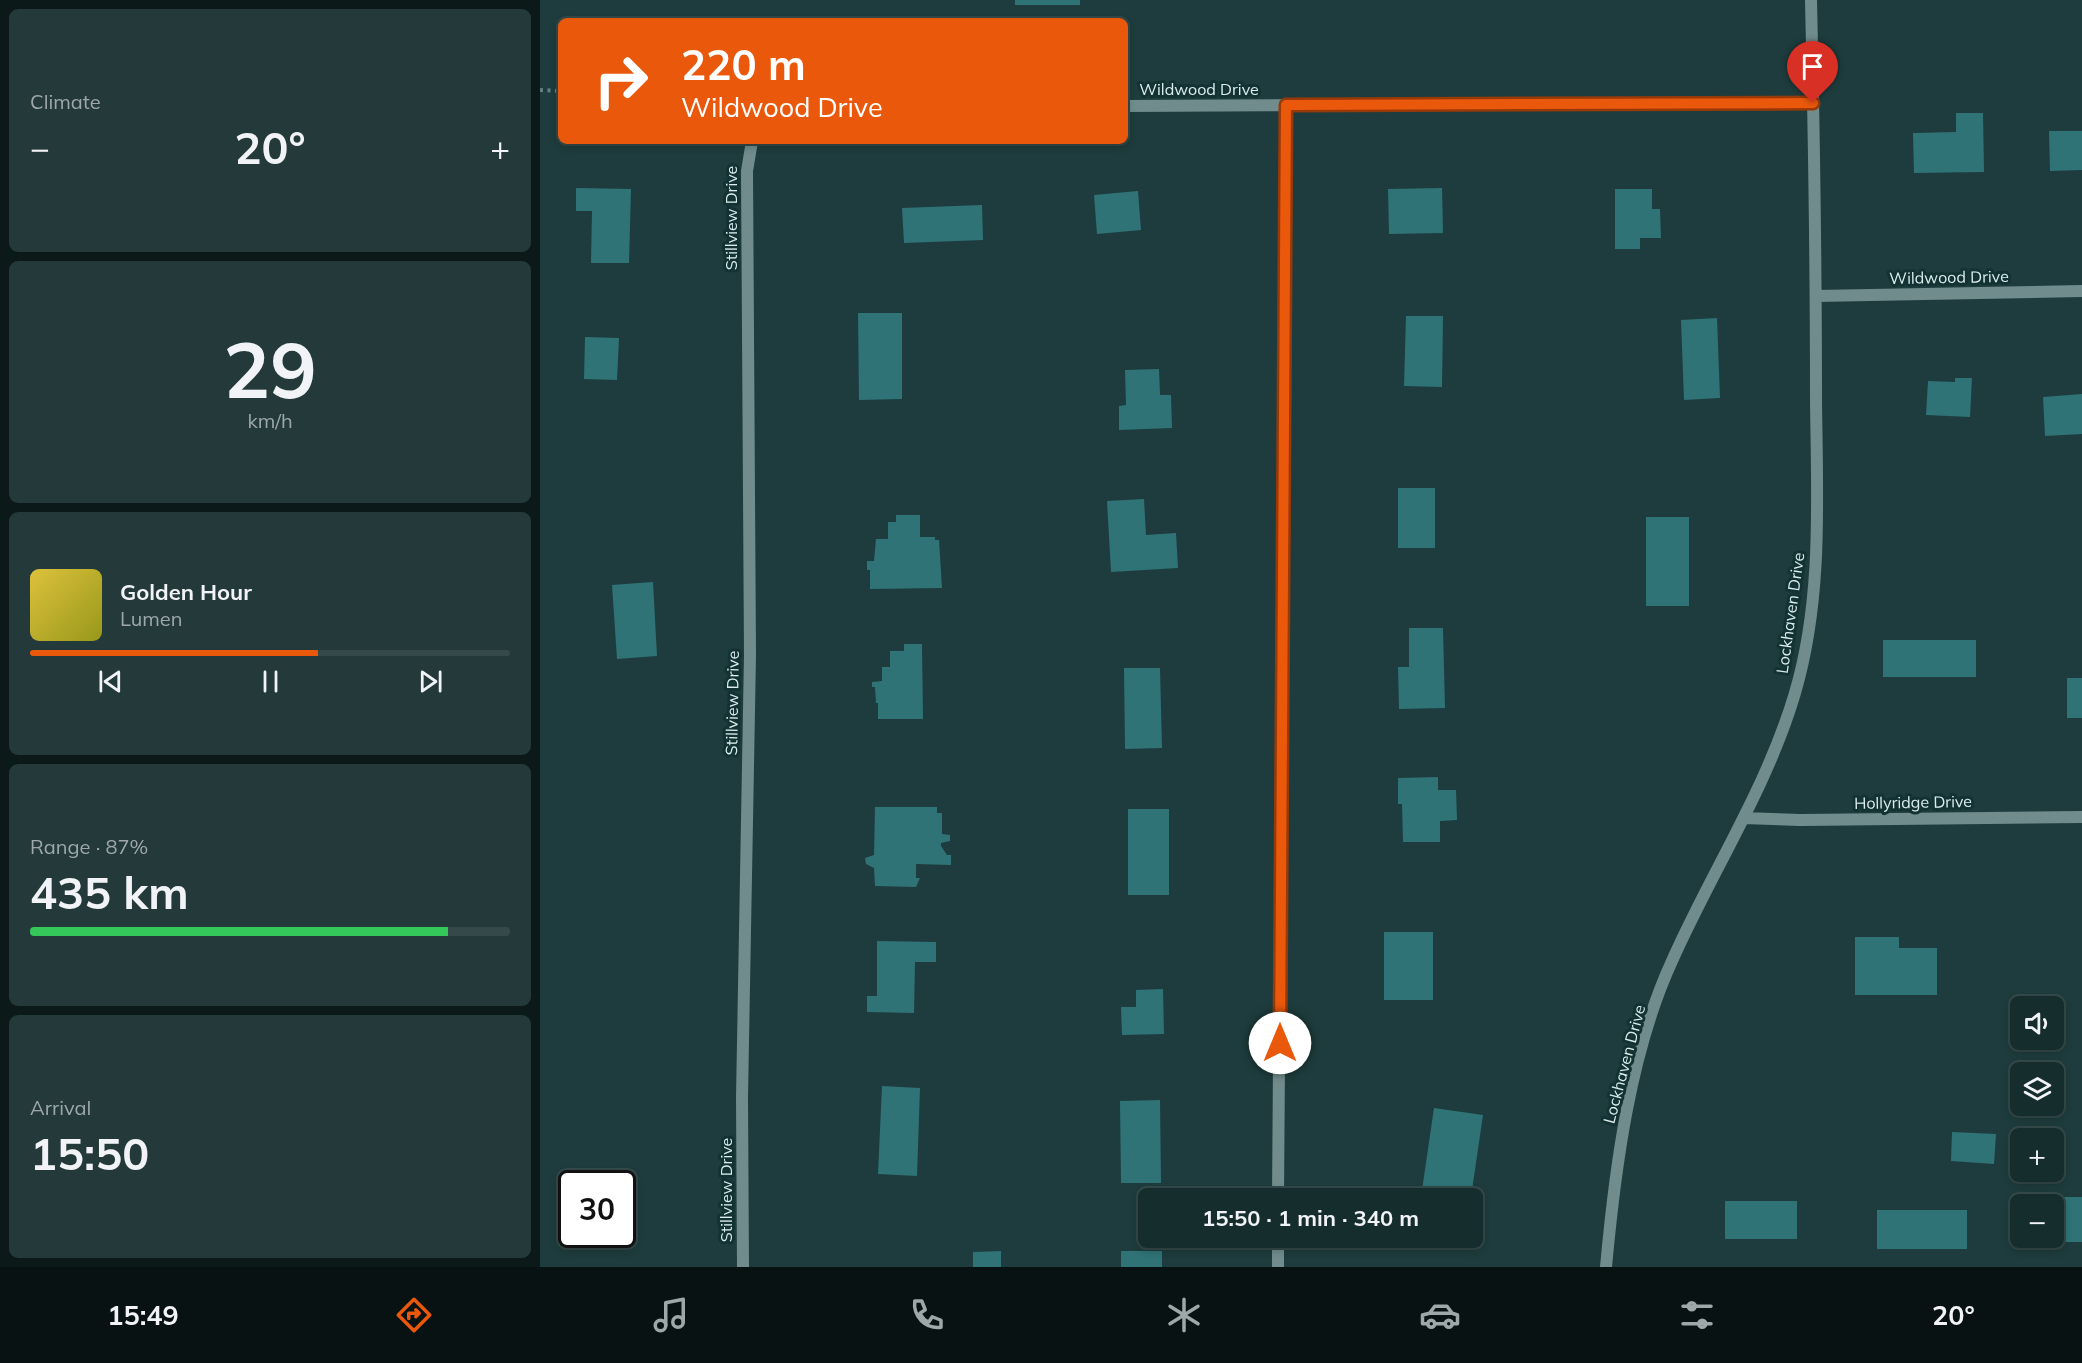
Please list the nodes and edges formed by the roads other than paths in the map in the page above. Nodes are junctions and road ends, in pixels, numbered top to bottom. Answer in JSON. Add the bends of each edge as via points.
{"nodes":[{"id":1,"x":1810,"y":0,"type":"edge"},
{"id":2,"x":1813,"y":103,"type":"junction"},
{"id":3,"x":1286,"y":105,"type":"junction"},
{"id":4,"x":1128,"y":106,"type":"edge"},
{"id":5,"x":752,"y":144,"type":"edge"},
{"id":6,"x":2082,"y":291,"type":"edge"},
{"id":7,"x":1816,"y":296,"type":"junction"},
{"id":8,"x":2082,"y":817,"type":"edge"},
{"id":9,"x":1744,"y":818,"type":"junction"},
{"id":10,"x":1278,"y":1188,"type":"edge"},
{"id":11,"x":1278,"y":1248,"type":"edge"},
{"id":12,"x":743,"y":1267,"type":"edge"},
{"id":13,"x":1278,"y":1267,"type":"edge"},
{"id":14,"x":1606,"y":1267,"type":"edge"}],
"edges":[{"from":1,"to":2,"type":"street","name":"Lockhaven Drive"},
{"from":2,"to":3,"type":"street","name":"Wildwood Drive"},
{"from":2,"to":7,"type":"street","name":"Lockhaven Drive"},
{"from":3,"to":4,"type":"street","name":"Wildwood Drive"},
{"from":3,"to":10,"type":"street"},
{"from":5,"to":12,"type":"street","name":"Stillview Drive","via":[[747,171],[750,655]]},
{"from":6,"to":7,"type":"street","name":"Wildwood Drive"},
{"from":7,"to":9,"type":"street","name":"Lockhaven Drive","via":[[1817,533],[1812,604],[1795,693]]},
{"from":8,"to":9,"type":"street","name":"Hollyridge Drive"},
{"from":9,"to":14,"type":"street","name":"Lockhaven Drive","via":[[1671,963],[1648,1029],[1620,1148]]},
{"from":11,"to":13,"type":"street"}]}
